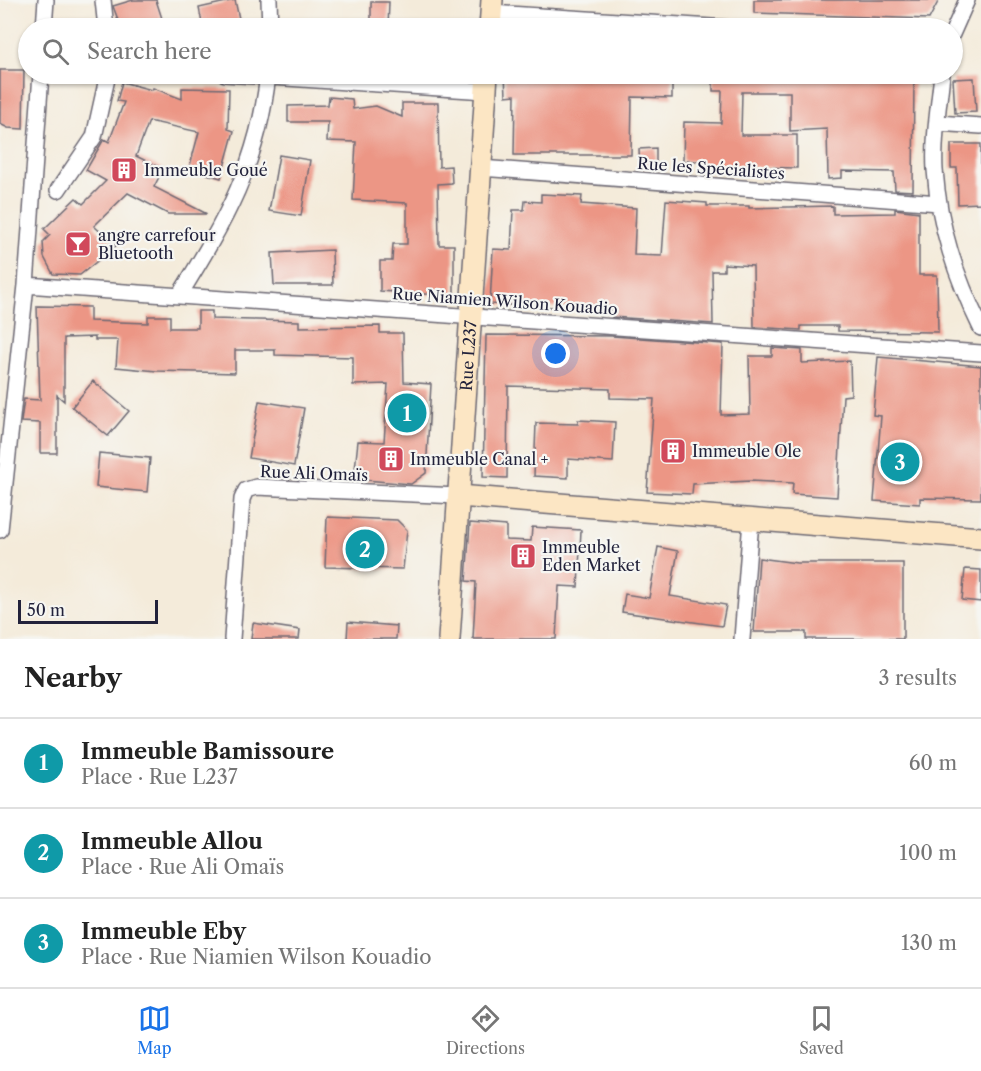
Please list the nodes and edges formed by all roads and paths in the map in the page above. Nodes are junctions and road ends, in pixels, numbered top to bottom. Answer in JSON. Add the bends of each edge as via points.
{"nodes":[{"id":1,"x":46,"y":0,"type":"edge"},
{"id":2,"x":103,"y":0,"type":"edge"},
{"id":3,"x":268,"y":0,"type":"edge"},
{"id":4,"x":967,"y":0,"type":"edge"},
{"id":5,"x":491,"y":14,"type":"edge"},
{"id":6,"x":45,"y":18,"type":"edge"},
{"id":7,"x":105,"y":18,"type":"edge"},
{"id":8,"x":269,"y":18,"type":"edge"},
{"id":9,"x":559,"y":18,"type":"edge"},
{"id":10,"x":959,"y":18,"type":"edge"},
{"id":11,"x":40,"y":84,"type":"edge"},
{"id":12,"x":106,"y":84,"type":"edge"},
{"id":13,"x":266,"y":84,"type":"edge"},
{"id":14,"x":487,"y":84,"type":"edge"},
{"id":15,"x":941,"y":84,"type":"edge"},
{"id":16,"x":937,"y":123,"type":"junction"},
{"id":17,"x":981,"y":126,"type":"edge"},
{"id":18,"x":480,"y":168,"type":"junction"},
{"id":19,"x":58,"y":190,"type":"dead end"},
{"id":20,"x":939,"y":203,"type":"junction"},
{"id":21,"x":26,"y":285,"type":"junction"},
{"id":22,"x":179,"y":296,"type":"junction"},
{"id":23,"x":470,"y":317,"type":"junction"},
{"id":24,"x":981,"y":328,"type":"edge"},
{"id":25,"x":981,"y":353,"type":"edge"},
{"id":26,"x":459,"y":496,"type":"junction"},
{"id":27,"x":751,"y":520,"type":"junction"},
{"id":28,"x":0,"y":530,"type":"edge"},
{"id":29,"x":981,"y":538,"type":"edge"},
{"id":30,"x":232,"y":639,"type":"edge"},
{"id":31,"x":449,"y":639,"type":"edge"},
{"id":32,"x":742,"y":639,"type":"edge"}],
"edges":[{"from":1,"to":6,"type":"street"},
{"from":2,"to":7,"type":"street"},
{"from":3,"to":8,"type":"street"},
{"from":4,"to":10,"type":"street"},
{"from":5,"to":9,"type":"street"},
{"from":11,"to":21,"type":"street"},
{"from":12,"to":19,"type":"street","via":[[94,137]]},
{"from":13,"to":22,"type":"street","via":[[251,156],[237,197]]},
{"from":14,"to":18,"type":"street","name":"Rue L237"},
{"from":15,"to":16,"type":"street"},
{"from":16,"to":17,"type":"street"},
{"from":16,"to":20,"type":"street","via":[[935,169]]},
{"from":18,"to":20,"type":"street","name":"Rue les Spécialistes"},
{"from":18,"to":23,"type":"street","name":"Rue L237"},
{"from":20,"to":24,"type":"street","via":[[960,285]]},
{"from":21,"to":22,"type":"street","name":"Rue Niamien Wilson Kouadio"},
{"from":21,"to":28,"type":"street"},
{"from":22,"to":23,"type":"street","name":"Rue Niamien Wilson Kouadio"},
{"from":23,"to":25,"type":"street","name":"Rue Niamien Wilson Kouadio"},
{"from":23,"to":26,"type":"street","name":"Rue L237"},
{"from":26,"to":27,"type":"street"},
{"from":26,"to":30,"type":"street","name":"Rue Ali Omaïs","via":[[256,487],[246,490],[242,499]]},
{"from":26,"to":31,"type":"street","name":"Rue L237"},
{"from":27,"to":29,"type":"street"},
{"from":27,"to":32,"type":"street"}]}
